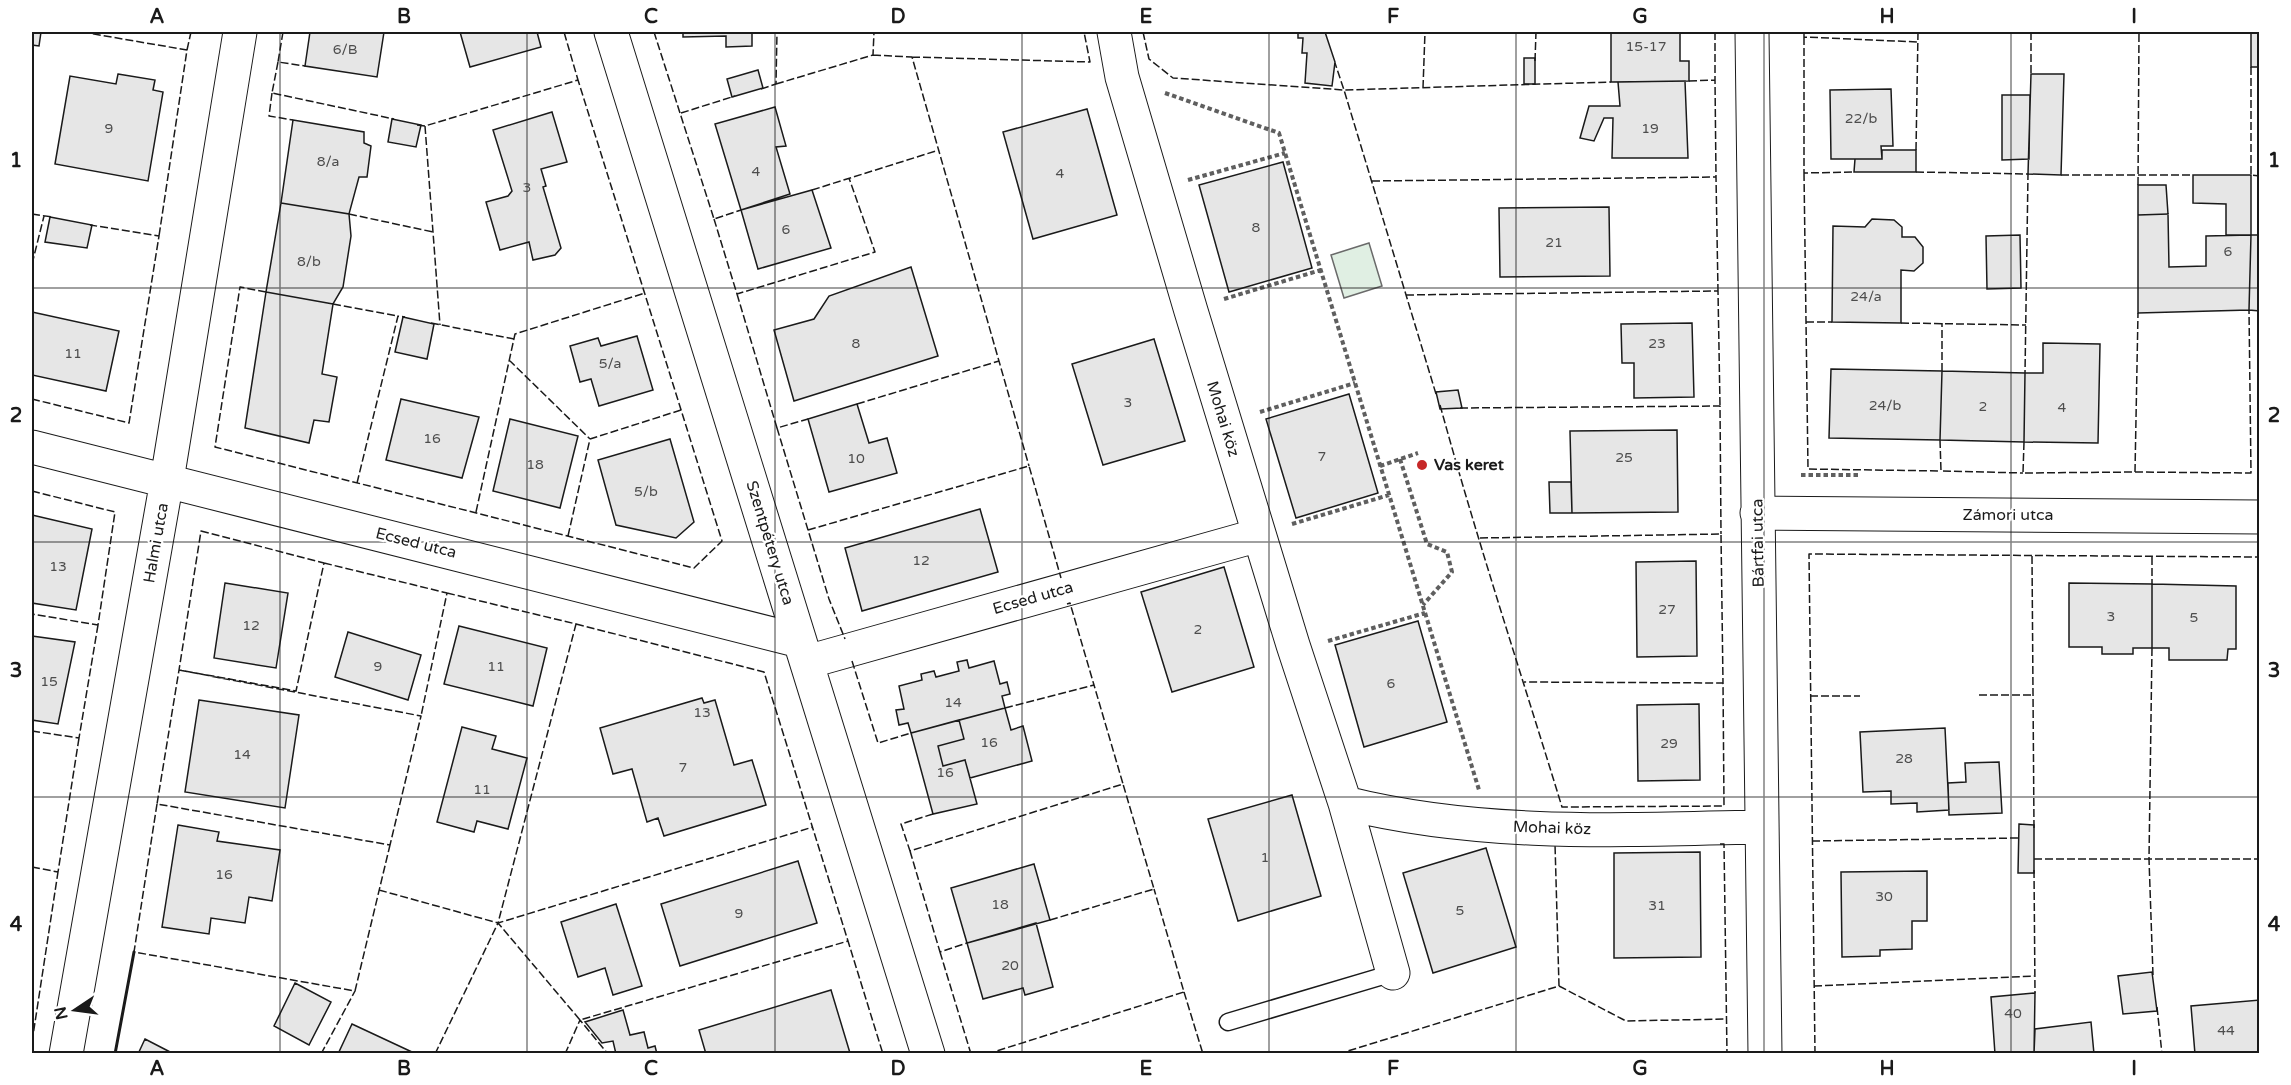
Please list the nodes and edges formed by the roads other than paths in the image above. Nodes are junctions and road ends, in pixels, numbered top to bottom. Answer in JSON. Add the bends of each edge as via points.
{"nodes":[{"id":1,"x":240,"y":32,"type":"edge"},
{"id":2,"x":611,"y":32,"type":"edge"},
{"id":3,"x":1114,"y":32,"type":"edge"},
{"id":4,"x":1752,"y":32,"type":"edge"},
{"id":5,"x":32,"y":447,"type":"edge"},
{"id":6,"x":167,"y":480,"type":"junction"},
{"id":7,"x":1757,"y":513,"type":"junction"},
{"id":8,"x":2259,"y":517,"type":"edge"},
{"id":9,"x":1259,"y":535,"type":"junction"},
{"id":10,"x":803,"y":651,"type":"junction"},
{"id":11,"x":1345,"y":803,"type":"junction"},
{"id":12,"x":1761,"y":827,"type":"junction"},
{"id":13,"x":1393,"y":973,"type":"joint"},
{"id":14,"x":1228,"y":1022,"type":"dead end"},
{"id":15,"x":66,"y":1053,"type":"edge"},
{"id":16,"x":928,"y":1053,"type":"edge"},
{"id":17,"x":1765,"y":1053,"type":"edge"}],
"edges":[{"from":1,"to":6,"type":"street","name":"Halmi utca"},
{"from":2,"to":10,"type":"street","name":"Szentpétery utca"},
{"from":3,"to":9,"type":"street","name":"Mohai köz","via":[[1122,77]]},
{"from":4,"to":7,"type":"street","name":"Bártfai utca"},
{"from":5,"to":6,"type":"street","name":"Ecsed utca"},
{"from":6,"to":10,"type":"street","name":"Ecsed utca"},
{"from":6,"to":15,"type":"street","name":"Halmi utca"},
{"from":7,"to":8,"type":"street","name":"Zámori utca"},
{"from":7,"to":12,"type":"street","name":"Bártfai utca"},
{"from":9,"to":10,"type":"street","name":"Ecsed utca"},
{"from":9,"to":11,"type":"street","name":"Mohai köz"},
{"from":10,"to":16,"type":"street","name":"Szentpétery utca"},
{"from":11,"to":12,"type":"street","name":"Mohai köz","via":[[1382,812],[1556,830]]},
{"from":11,"to":13,"type":"street","name":"Mohai köz"},
{"from":12,"to":17,"type":"street","name":"Bártfai utca"},
{"from":13,"to":14,"type":"lane"}]}
